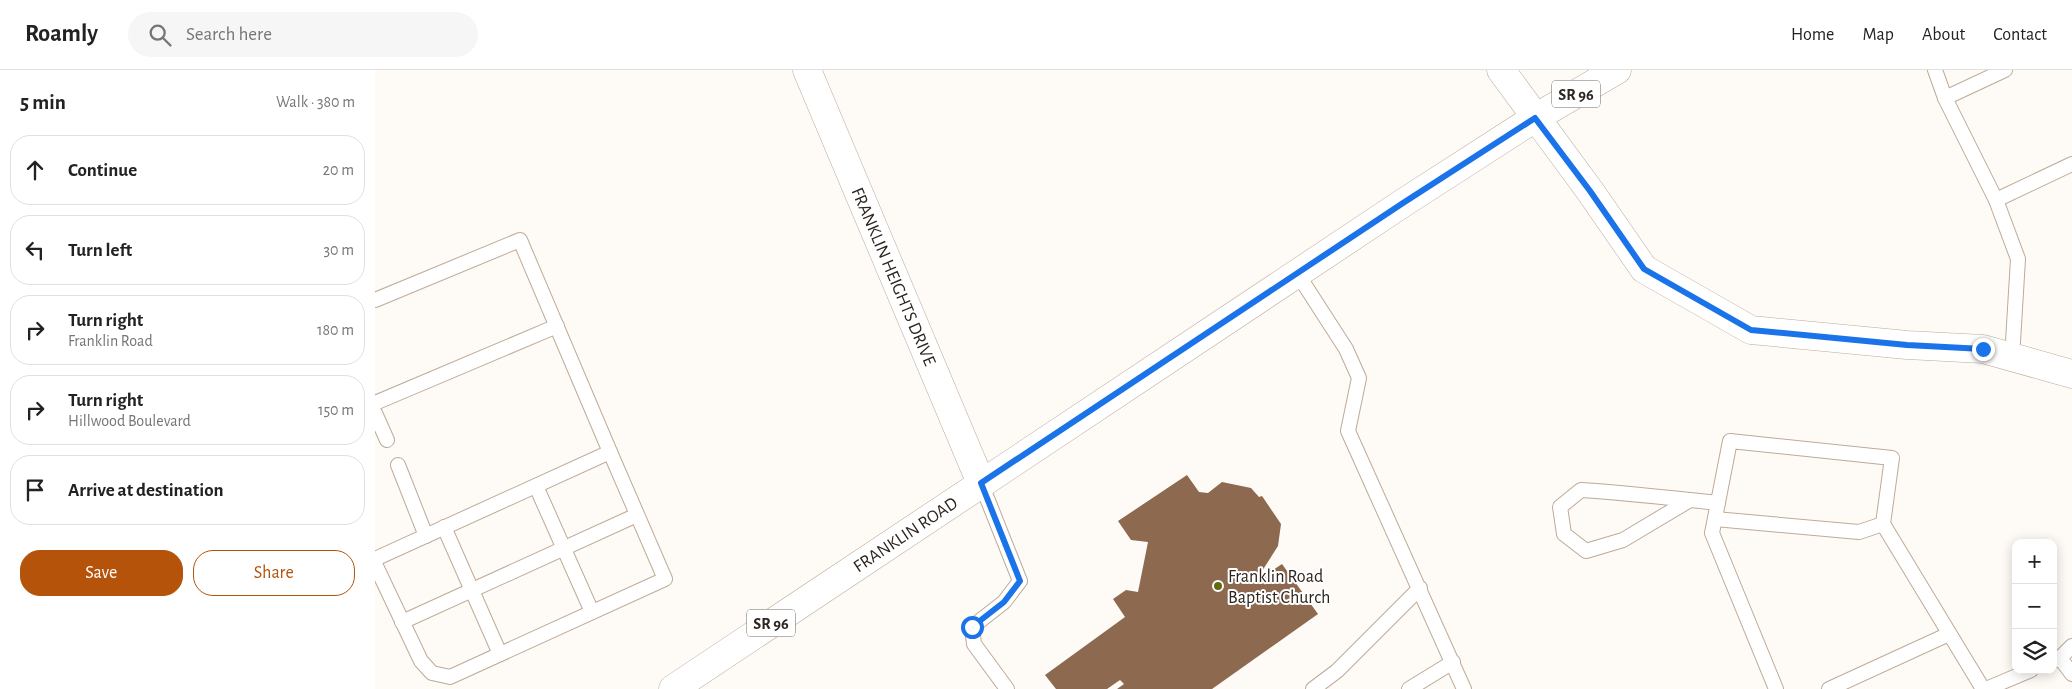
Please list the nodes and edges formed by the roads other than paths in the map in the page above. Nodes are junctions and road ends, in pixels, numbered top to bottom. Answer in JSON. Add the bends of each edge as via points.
{"nodes":[{"id":1,"x":807,"y":70,"type":"edge"},
{"id":2,"x":1501,"y":70,"type":"edge"},
{"id":3,"x":1617,"y":70,"type":"edge"},
{"id":4,"x":1935,"y":70,"type":"edge"},
{"id":5,"x":2005,"y":70,"type":"edge"},
{"id":6,"x":1945,"y":98,"type":"junction"},
{"id":7,"x":1535,"y":118,"type":"junction"},
{"id":8,"x":2072,"y":164,"type":"edge"},
{"id":9,"x":1996,"y":200,"type":"junction"},
{"id":10,"x":1297,"y":273,"type":"junction"},
{"id":11,"x":375,"y":300,"type":"edge"},
{"id":12,"x":557,"y":326,"type":"junction"},
{"id":13,"x":2012,"y":358,"type":"junction"},
{"id":14,"x":2072,"y":374,"type":"edge"},
{"id":15,"x":375,"y":403,"type":"edge"},
{"id":16,"x":375,"y":413,"type":"edge"},
{"id":17,"x":387,"y":440,"type":"dead end"},
{"id":18,"x":610,"y":452,"type":"junction"},
{"id":19,"x":398,"y":465,"type":"dead end"},
{"id":20,"x":981,"y":483,"type":"junction"},
{"id":21,"x":536,"y":486,"type":"junction"},
{"id":22,"x":1690,"y":500,"type":"junction"},
{"id":23,"x":1718,"y":503,"type":"junction"},
{"id":24,"x":637,"y":516,"type":"junction"},
{"id":25,"x":1715,"y":519,"type":"junction"},
{"id":26,"x":1883,"y":524,"type":"junction"},
{"id":27,"x":444,"y":528,"type":"junction"},
{"id":28,"x":426,"y":536,"type":"junction"},
{"id":29,"x":564,"y":549,"type":"junction"},
{"id":30,"x":375,"y":558,"type":"edge"},
{"id":31,"x":375,"y":564,"type":"edge"},
{"id":32,"x":1420,"y":588,"type":"junction"},
{"id":33,"x":472,"y":591,"type":"junction"},
{"id":34,"x":592,"y":612,"type":"junction"},
{"id":35,"x":402,"y":622,"type":"junction"},
{"id":36,"x":1949,"y":634,"type":"junction"},
{"id":37,"x":2072,"y":646,"type":"edge"},
{"id":38,"x":501,"y":654,"type":"junction"},
{"id":39,"x":2057,"y":660,"type":"edge"},
{"id":40,"x":1453,"y":662,"type":"junction"},
{"id":41,"x":2021,"y":674,"type":"edge"},
{"id":42,"x":2072,"y":674,"type":"edge"},
{"id":43,"x":673,"y":689,"type":"edge"},
{"id":44,"x":1007,"y":689,"type":"edge"},
{"id":45,"x":1313,"y":689,"type":"edge"},
{"id":46,"x":1409,"y":689,"type":"edge"},
{"id":47,"x":1464,"y":689,"type":"edge"},
{"id":48,"x":1776,"y":689,"type":"edge"},
{"id":49,"x":1829,"y":689,"type":"edge"},
{"id":50,"x":1984,"y":689,"type":"edge"}],
"edges":[{"from":1,"to":20,"type":"street","name":"FRANKLIN HEIGHTS DRIVE"},
{"from":2,"to":7,"type":"street"},
{"from":3,"to":7,"type":"street","name":"FRANKLIN ROAD","number":"SR 96"},
{"from":4,"to":6,"type":"lane"},
{"from":5,"to":6,"type":"lane"},
{"from":6,"to":9,"type":"lane"},
{"from":7,"to":10,"type":"street","name":"FRANKLIN ROAD","number":"SR 96"},
{"from":7,"to":13,"type":"street","via":[[1644,269],[1751,330],[1983,349]]},
{"from":8,"to":9,"type":"lane"},
{"from":9,"to":13,"type":"lane","via":[[2018,259]]},
{"from":10,"to":20,"type":"street","name":"FRANKLIN ROAD","number":"SR 96"},
{"from":10,"to":32,"type":"lane","via":[[1346,348],[1359,378],[1348,430]]},
{"from":11,"to":12,"type":"lane","via":[[520,240]]},
{"from":12,"to":15,"type":"lane"},
{"from":12,"to":18,"type":"lane"},
{"from":13,"to":14,"type":"street"},
{"from":16,"to":17,"type":"lane"},
{"from":18,"to":21,"type":"lane"},
{"from":18,"to":24,"type":"lane"},
{"from":19,"to":28,"type":"lane"},
{"from":20,"to":43,"type":"street","name":"FRANKLIN ROAD","number":"SR 96"},
{"from":20,"to":44,"type":"lane","via":[[1020,581],[1004,602],[972,627],[974,644]]},
{"from":21,"to":27,"type":"lane"},
{"from":21,"to":29,"type":"lane"},
{"from":22,"to":22,"type":"lane","via":[[1581,490],[1560,507],[1564,534],[1585,551],[1623,540]]},
{"from":22,"to":23,"type":"lane"},
{"from":23,"to":25,"type":"lane"},
{"from":23,"to":26,"type":"lane","via":[[1730,440],[1892,458]]},
{"from":24,"to":29,"type":"lane"},
{"from":24,"to":34,"type":"lane","via":[[665,579]]},
{"from":25,"to":26,"type":"lane","via":[[1859,532]]},
{"from":25,"to":48,"type":"lane","via":[[1712,533]]},
{"from":26,"to":36,"type":"lane"},
{"from":27,"to":28,"type":"lane"},
{"from":27,"to":33,"type":"lane"},
{"from":28,"to":30,"type":"lane"},
{"from":29,"to":33,"type":"lane"},
{"from":29,"to":34,"type":"lane"},
{"from":31,"to":35,"type":"lane"},
{"from":32,"to":40,"type":"lane"},
{"from":32,"to":45,"type":"lane","via":[[1337,672]]},
{"from":33,"to":35,"type":"lane"},
{"from":33,"to":38,"type":"lane"},
{"from":34,"to":38,"type":"lane"},
{"from":35,"to":38,"type":"lane","via":[[421,661],[432,673],[450,676]]},
{"from":36,"to":49,"type":"lane"},
{"from":36,"to":50,"type":"lane"},
{"from":37,"to":39,"type":"lane"},
{"from":39,"to":42,"type":"lane"},
{"from":40,"to":46,"type":"lane"},
{"from":40,"to":47,"type":"lane"},
{"from":41,"to":50,"type":"lane"}]}
